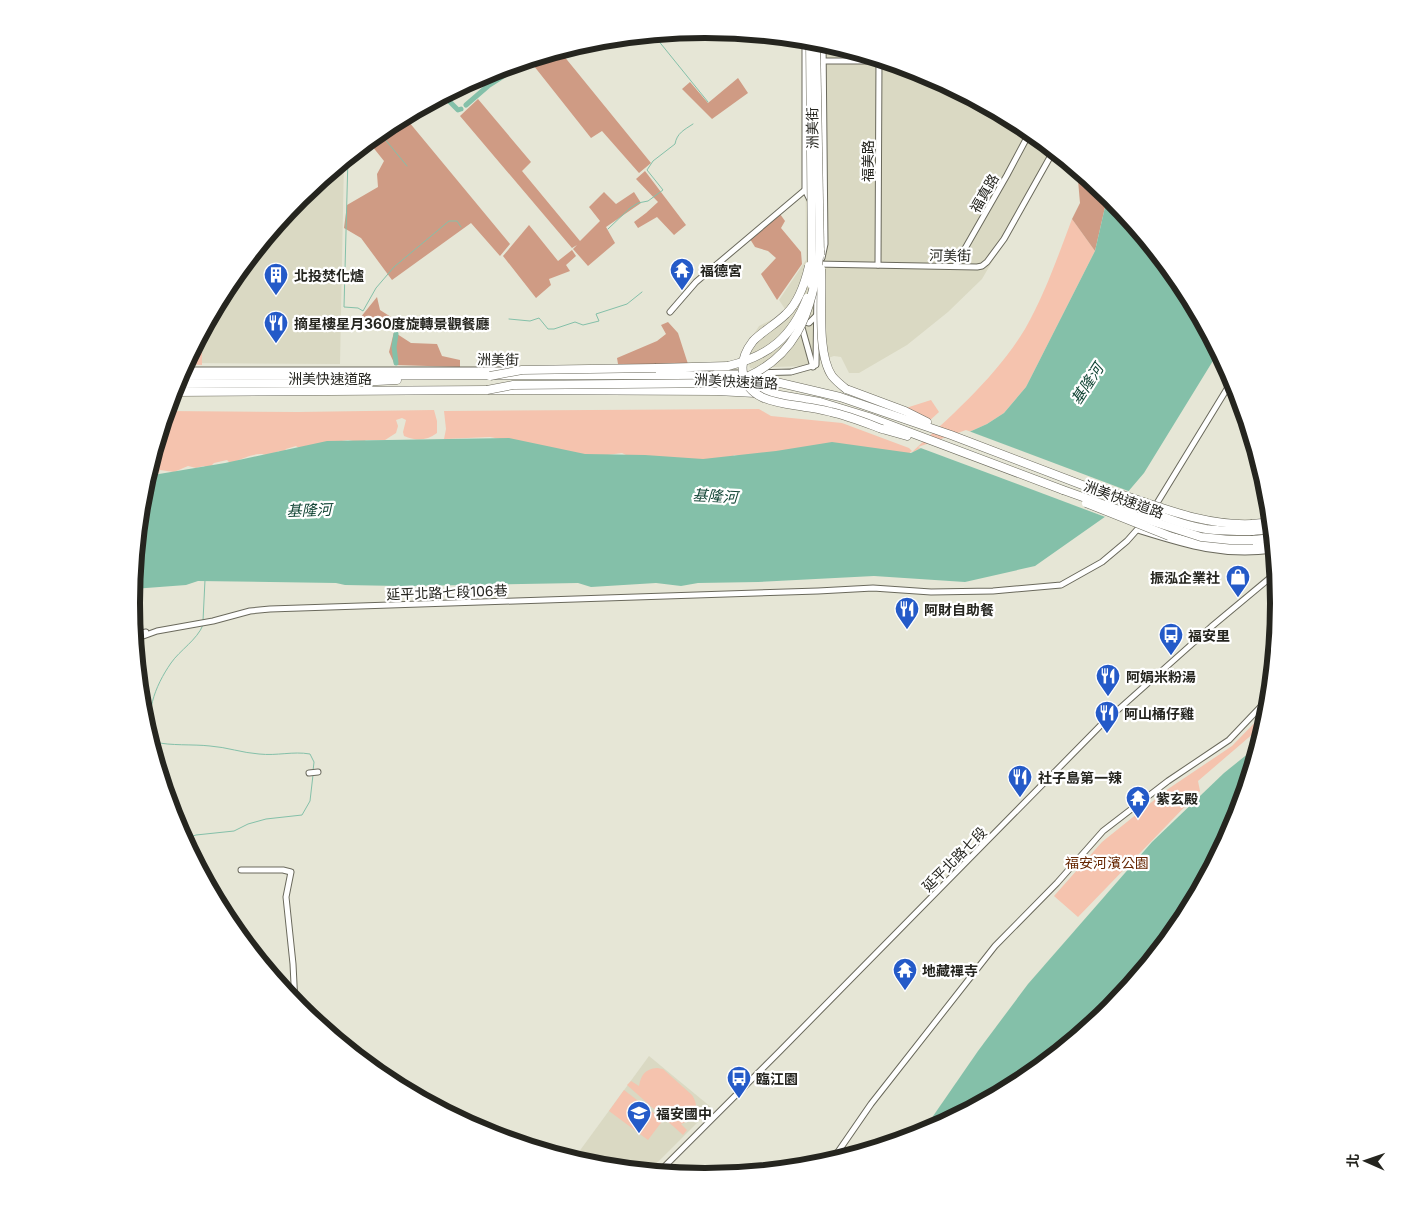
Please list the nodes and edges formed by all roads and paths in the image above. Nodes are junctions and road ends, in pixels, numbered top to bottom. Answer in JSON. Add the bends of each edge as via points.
{"nodes":[{"id":1,"x":805,"y":46,"type":"edge"},
{"id":2,"x":810,"y":47,"type":"edge"},
{"id":3,"x":816,"y":48,"type":"edge"},
{"id":4,"x":823,"y":50,"type":"edge"},
{"id":5,"x":862,"y":60,"type":"edge"},
{"id":6,"x":804,"y":61,"type":"junction"},
{"id":7,"x":823,"y":61,"type":"junction"},
{"id":8,"x":878,"y":65,"type":"edge"},
{"id":9,"x":1026,"y":137,"type":"edge"},
{"id":10,"x":1051,"y":155,"type":"edge"},
{"id":11,"x":805,"y":190,"type":"junction"},
{"id":12,"x":816,"y":250,"type":"junction"},
{"id":13,"x":810,"y":264,"type":"junction"},
{"id":14,"x":820,"y":264,"type":"junction"},
{"id":15,"x":878,"y":265,"type":"junction"},
{"id":16,"x":955,"y":266,"type":"junction"},
{"id":17,"x":670,"y":312,"type":"dead end"},
{"id":18,"x":817,"y":314,"type":"junction"},
{"id":19,"x":799,"y":319,"type":"junction"},
{"id":20,"x":813,"y":367,"type":"junction"},
{"id":21,"x":191,"y":370,"type":"edge"},
{"id":22,"x":188,"y":376,"type":"edge"},
{"id":23,"x":423,"y":376,"type":"junction"},
{"id":24,"x":490,"y":376,"type":"junction"},
{"id":25,"x":336,"y":383,"type":"junction"},
{"id":26,"x":184,"y":384,"type":"edge"},
{"id":27,"x":1228,"y":388,"type":"edge"},
{"id":28,"x":403,"y":390,"type":"junction"},
{"id":29,"x":487,"y":390,"type":"junction"},
{"id":30,"x":181,"y":392,"type":"edge"},
{"id":31,"x":951,"y":435,"type":"junction"},
{"id":32,"x":971,"y":456,"type":"junction"},
{"id":33,"x":1158,"y":503,"type":"junction"},
{"id":34,"x":1264,"y":520,"type":"edge"},
{"id":35,"x":1265,"y":522,"type":"edge"},
{"id":36,"x":1252,"y":527,"type":"junction"},
{"id":37,"x":1266,"y":528,"type":"edge"},
{"id":38,"x":1138,"y":530,"type":"junction"},
{"id":39,"x":1267,"y":540,"type":"edge"},
{"id":40,"x":1253,"y":544,"type":"junction"},
{"id":41,"x":1268,"y":545,"type":"edge"},
{"id":42,"x":1268,"y":550,"type":"edge"},
{"id":43,"x":1270,"y":578,"type":"edge"},
{"id":44,"x":157,"y":631,"type":"junction"},
{"id":45,"x":141,"y":634,"type":"edge"},
{"id":46,"x":141,"y":637,"type":"edge"},
{"id":47,"x":1261,"y":706,"type":"edge"},
{"id":48,"x":317,"y":772,"type":"dead end"},
{"id":49,"x":309,"y":773,"type":"dead end"},
{"id":50,"x":241,"y":870,"type":"dead end"},
{"id":51,"x":294,"y":991,"type":"edge"},
{"id":52,"x":837,"y":1153,"type":"edge"},
{"id":53,"x":664,"y":1167,"type":"edge"}],
"edges":[{"from":1,"to":6,"type":"street","name":"洲美街"},
{"from":2,"to":12,"type":"highway","bridge":true},
{"from":3,"to":12,"type":"highway","bridge":true},
{"from":4,"to":7,"type":"street","name":"洲美街"},
{"from":5,"to":7,"type":"street"},
{"from":6,"to":7,"type":"street"},
{"from":6,"to":11,"type":"street","name":"洲美街"},
{"from":7,"to":14,"type":"street","name":"洲美街","via":[[825,244]]},
{"from":8,"to":15,"type":"street","name":"福美路"},
{"from":9,"to":16,"type":"street","name":"福真路"},
{"from":10,"to":16,"type":"street","name":"河美街","via":[[988,262],[977,267]]},
{"from":11,"to":13,"type":"street","name":"洲美街","via":[[814,211],[815,223]]},
{"from":11,"to":17,"type":"street","via":[[696,282]]},
{"from":12,"to":24,"type":"highway","bridge":true,"via":[[811,284],[796,322],[783,337],[754,359],[714,368],[522,370]]},
{"from":12,"to":29,"type":"highway","bridge":true,"via":[[816,283],[797,334],[777,358],[752,376],[730,383],[513,385]]},
{"from":12,"to":31,"type":"highway","bridge":true,"via":[[823,347],[832,375],[846,389],[905,411]]},
{"from":12,"to":32,"type":"highway","bridge":true,"via":[[793,306],[754,341],[744,357],[743,375],[751,390],[770,401],[834,413]]},
{"from":13,"to":14,"type":"street","name":"河美街"},
{"from":13,"to":19,"type":"street","name":"洲美街","via":[[797,296]]},
{"from":14,"to":15,"type":"street","name":"河美街"},
{"from":14,"to":18,"type":"street","name":"洲美街"},
{"from":15,"to":16,"type":"street","name":"河美街"},
{"from":18,"to":19,"type":"street","via":[[809,323]]},
{"from":18,"to":20,"type":"street","name":"洲美街","via":[[818,360]]},
{"from":19,"to":20,"type":"street","name":"洲美街"},
{"from":20,"to":21,"type":"street","name":"洲美街","via":[[772,374],[462,369]]},
{"from":22,"to":23,"type":"highway","name":"洲美快速道路"},
{"from":23,"to":24,"type":"highway","name":"洲美快速道路"},
{"from":23,"to":25,"type":"highway","via":[[384,382]]},
{"from":24,"to":31,"type":"highway","name":"洲美快速道路","bridge":true,"via":[[736,377],[840,397]]},
{"from":25,"to":26,"type":"highway"},
{"from":25,"to":28,"type":"highway"},
{"from":27,"to":33,"type":"street","name":"延平北路七段106巷"},
{"from":28,"to":29,"type":"highway","name":"洲美快速道路"},
{"from":28,"to":30,"type":"highway","name":"洲美快速道路"},
{"from":29,"to":32,"type":"highway","name":"洲美快速道路","bridge":true,"via":[[774,394],[820,402],[869,416]]},
{"from":31,"to":36,"type":"highway","name":"洲美快速道路","bridge":true,"via":[[1106,494],[1123,495],[1198,520]]},
{"from":32,"to":40,"type":"highway","name":"洲美快速道路","bridge":true,"via":[[1161,525],[1201,537]]},
{"from":33,"to":34,"type":"street","via":[[1215,518]]},
{"from":33,"to":38,"type":"street","name":"延平北路七段106巷"},
{"from":35,"to":36,"type":"highway"},
{"from":36,"to":37,"type":"highway"},
{"from":38,"to":42,"type":"street","via":[[1202,549]]},
{"from":38,"to":44,"type":"street","name":"延平北路七段106巷","via":[[1102,562],[1061,585],[993,591],[931,592],[873,588],[270,609]]},
{"from":39,"to":40,"type":"highway","name":"洲美快速道路"},
{"from":40,"to":41,"type":"highway"},
{"from":43,"to":53,"type":"street","name":"延平北路七段","via":[[1101,726]]},
{"from":44,"to":45,"type":"street"},
{"from":44,"to":46,"type":"street","name":"延平北路七段106巷"},
{"from":47,"to":52,"type":"street","via":[[1229,740],[1103,831],[1057,884],[995,946],[871,1104]]},
{"from":48,"to":49,"type":"street"},
{"from":50,"to":51,"type":"street","via":[[291,872],[286,897]]}]}
